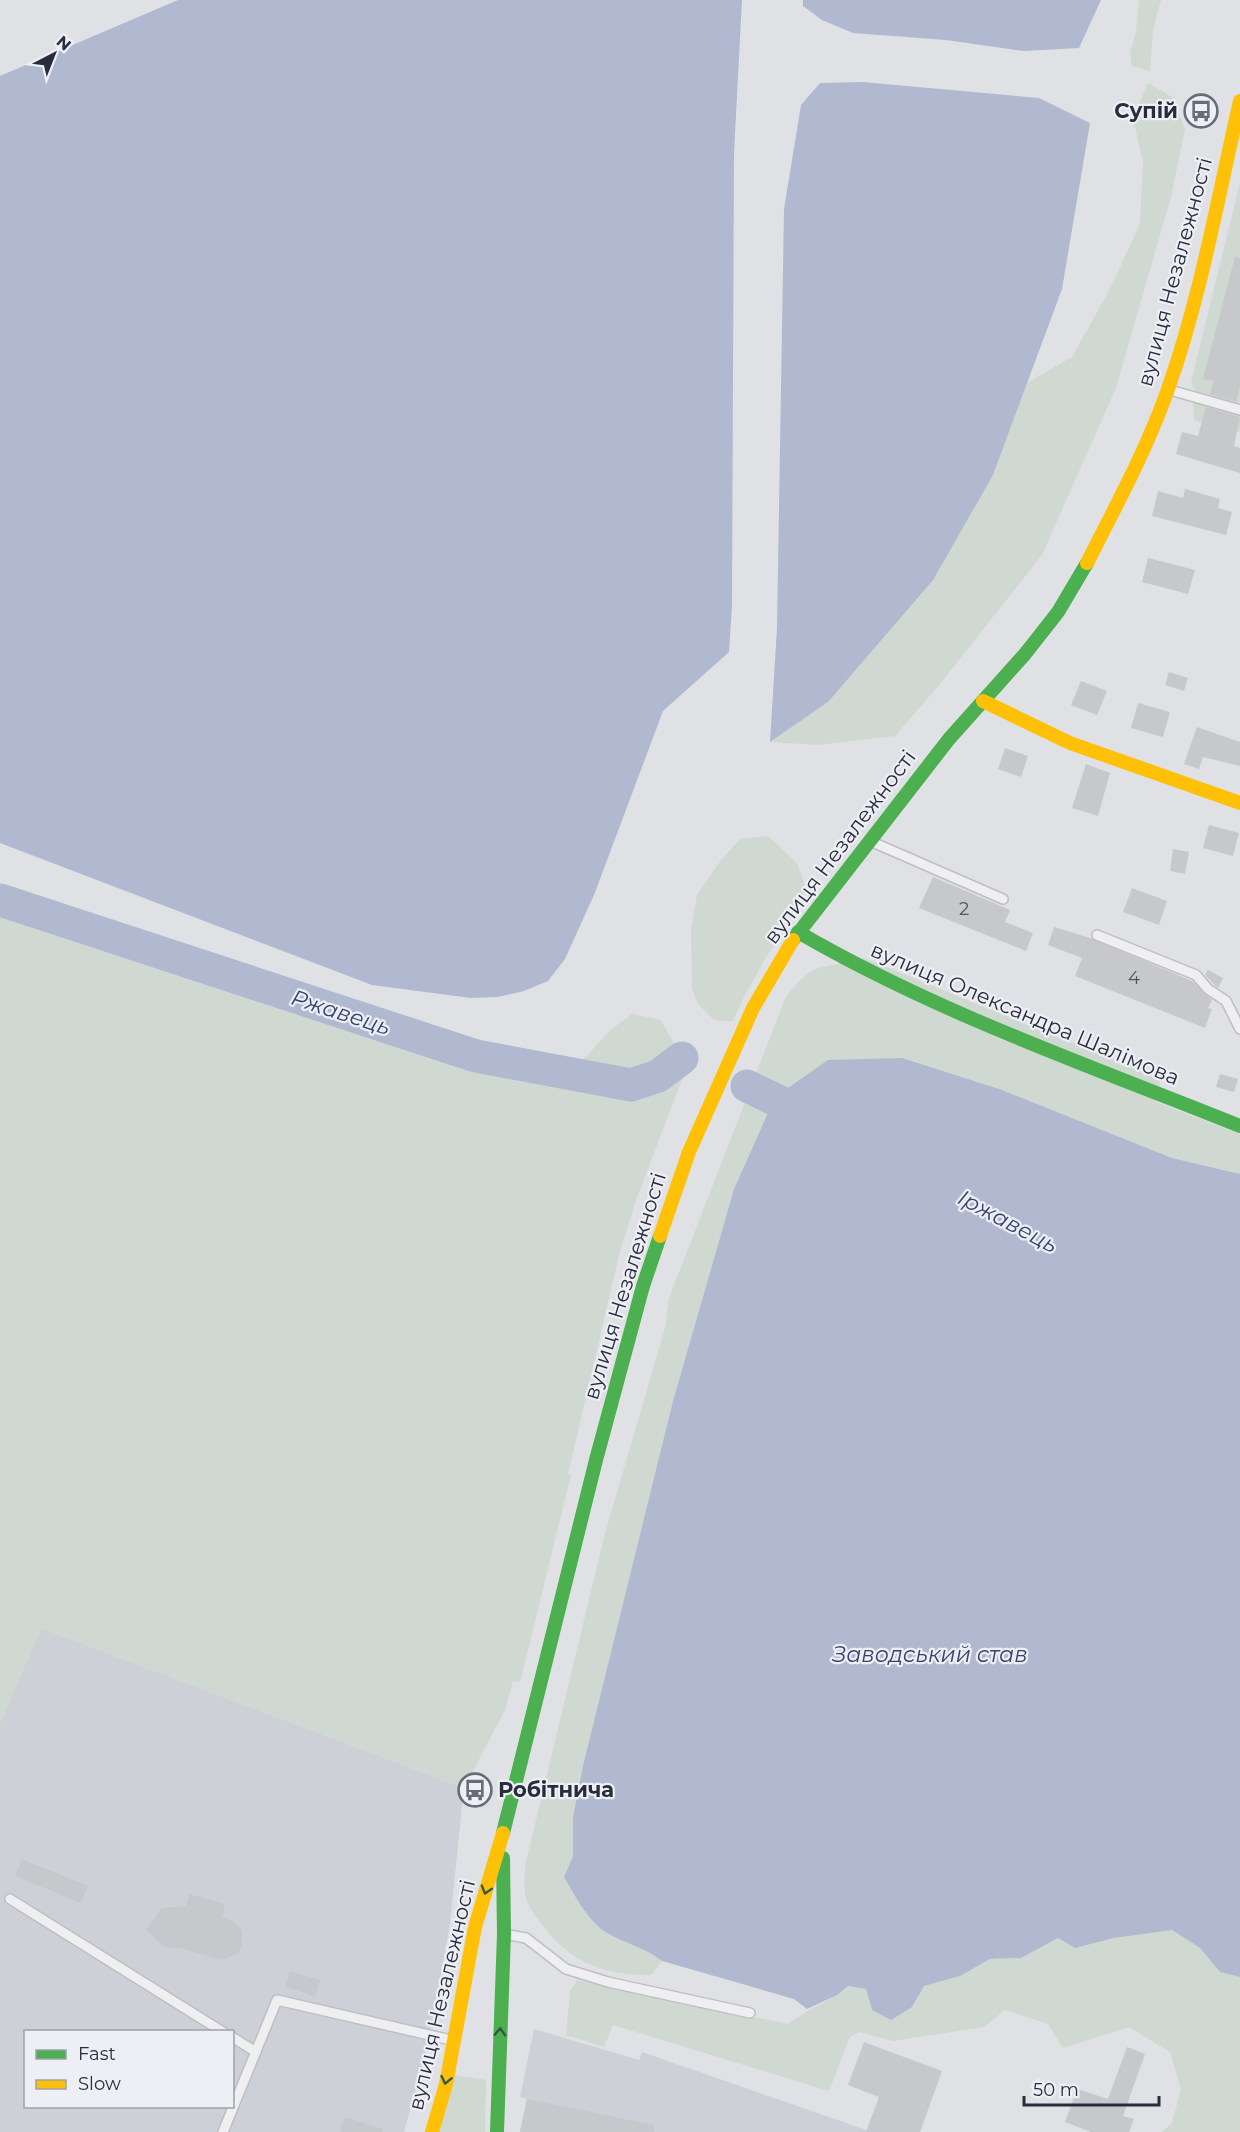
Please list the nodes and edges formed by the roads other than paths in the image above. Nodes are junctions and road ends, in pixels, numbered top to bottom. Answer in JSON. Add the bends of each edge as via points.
{"nodes":[{"id":1,"x":1240,"y":101,"type":"edge"},
{"id":2,"x":1168,"y":390,"type":"junction"},
{"id":3,"x":1240,"y":410,"type":"edge"},
{"id":4,"x":983,"y":701,"type":"junction"},
{"id":5,"x":1240,"y":803,"type":"edge"},
{"id":6,"x":868,"y":840,"type":"junction"},
{"id":7,"x":1003,"y":899,"type":"dead end"},
{"id":8,"x":798,"y":932,"type":"junction"},
{"id":9,"x":1097,"y":935,"type":"dead end"},
{"id":10,"x":1240,"y":1029,"type":"edge"},
{"id":11,"x":1239,"y":1122,"type":"edge"},
{"id":12,"x":503,"y":1834,"type":"junction"},
{"id":13,"x":10,"y":1899,"type":"dead end"},
{"id":14,"x":504,"y":1934,"type":"junction"},
{"id":15,"x":750,"y":2013,"type":"dead end"},
{"id":16,"x":221,"y":2030,"type":"edge"},
{"id":17,"x":234,"y":2038,"type":"edge"},
{"id":18,"x":454,"y":2041,"type":"junction"},
{"id":19,"x":256,"y":2052,"type":"junction"},
{"id":20,"x":234,"y":2105,"type":"edge"},
{"id":21,"x":233,"y":2108,"type":"edge"},
{"id":22,"x":223,"y":2132,"type":"edge"},
{"id":23,"x":432,"y":2132,"type":"edge"},
{"id":24,"x":497,"y":2132,"type":"edge"}],
"edges":[{"from":1,"to":2,"type":"main road","name":"вулиця Незалежності"},
{"from":2,"to":3,"type":"lane"},
{"from":2,"to":4,"type":"main road","name":"вулиця Незалежності","via":[[1084,570],[1058,612]]},
{"from":4,"to":5,"type":"main road","via":[[1070,743]]},
{"from":4,"to":6,"type":"main road","name":"вулиця Незалежності"},
{"from":6,"to":7,"type":"lane"},
{"from":6,"to":8,"type":"main road","name":"вулиця Незалежності"},
{"from":8,"to":11,"type":"main road","name":"вулиця Олександра Шалімова","via":[[917,995]]},
{"from":8,"to":12,"type":"main road","name":"вулиця Незалежності","via":[[753,1008],[689,1152],[663,1224],[596,1460]]},
{"from":9,"to":10,"type":"lane","via":[[1196,975],[1226,1001]]},
{"from":12,"to":14,"type":"main road","name":"вулиця Незалежності"},
{"from":12,"to":18,"type":"main road","name":"вулиця Незалежності","one_way":true,"via":[[475,1927]]},
{"from":13,"to":16,"type":"lane"},
{"from":14,"to":15,"type":"lane","via":[[526,1938],[566,1969]]},
{"from":24,"to":14,"type":"main road","name":"вулиця Незалежності","one_way":true},
{"from":17,"to":19,"type":"lane"},
{"from":18,"to":19,"type":"lane","via":[[277,2000]]},
{"from":18,"to":23,"type":"main road","name":"вулиця Незалежності","one_way":true},
{"from":19,"to":20,"type":"lane"},
{"from":21,"to":22,"type":"lane"}]}
